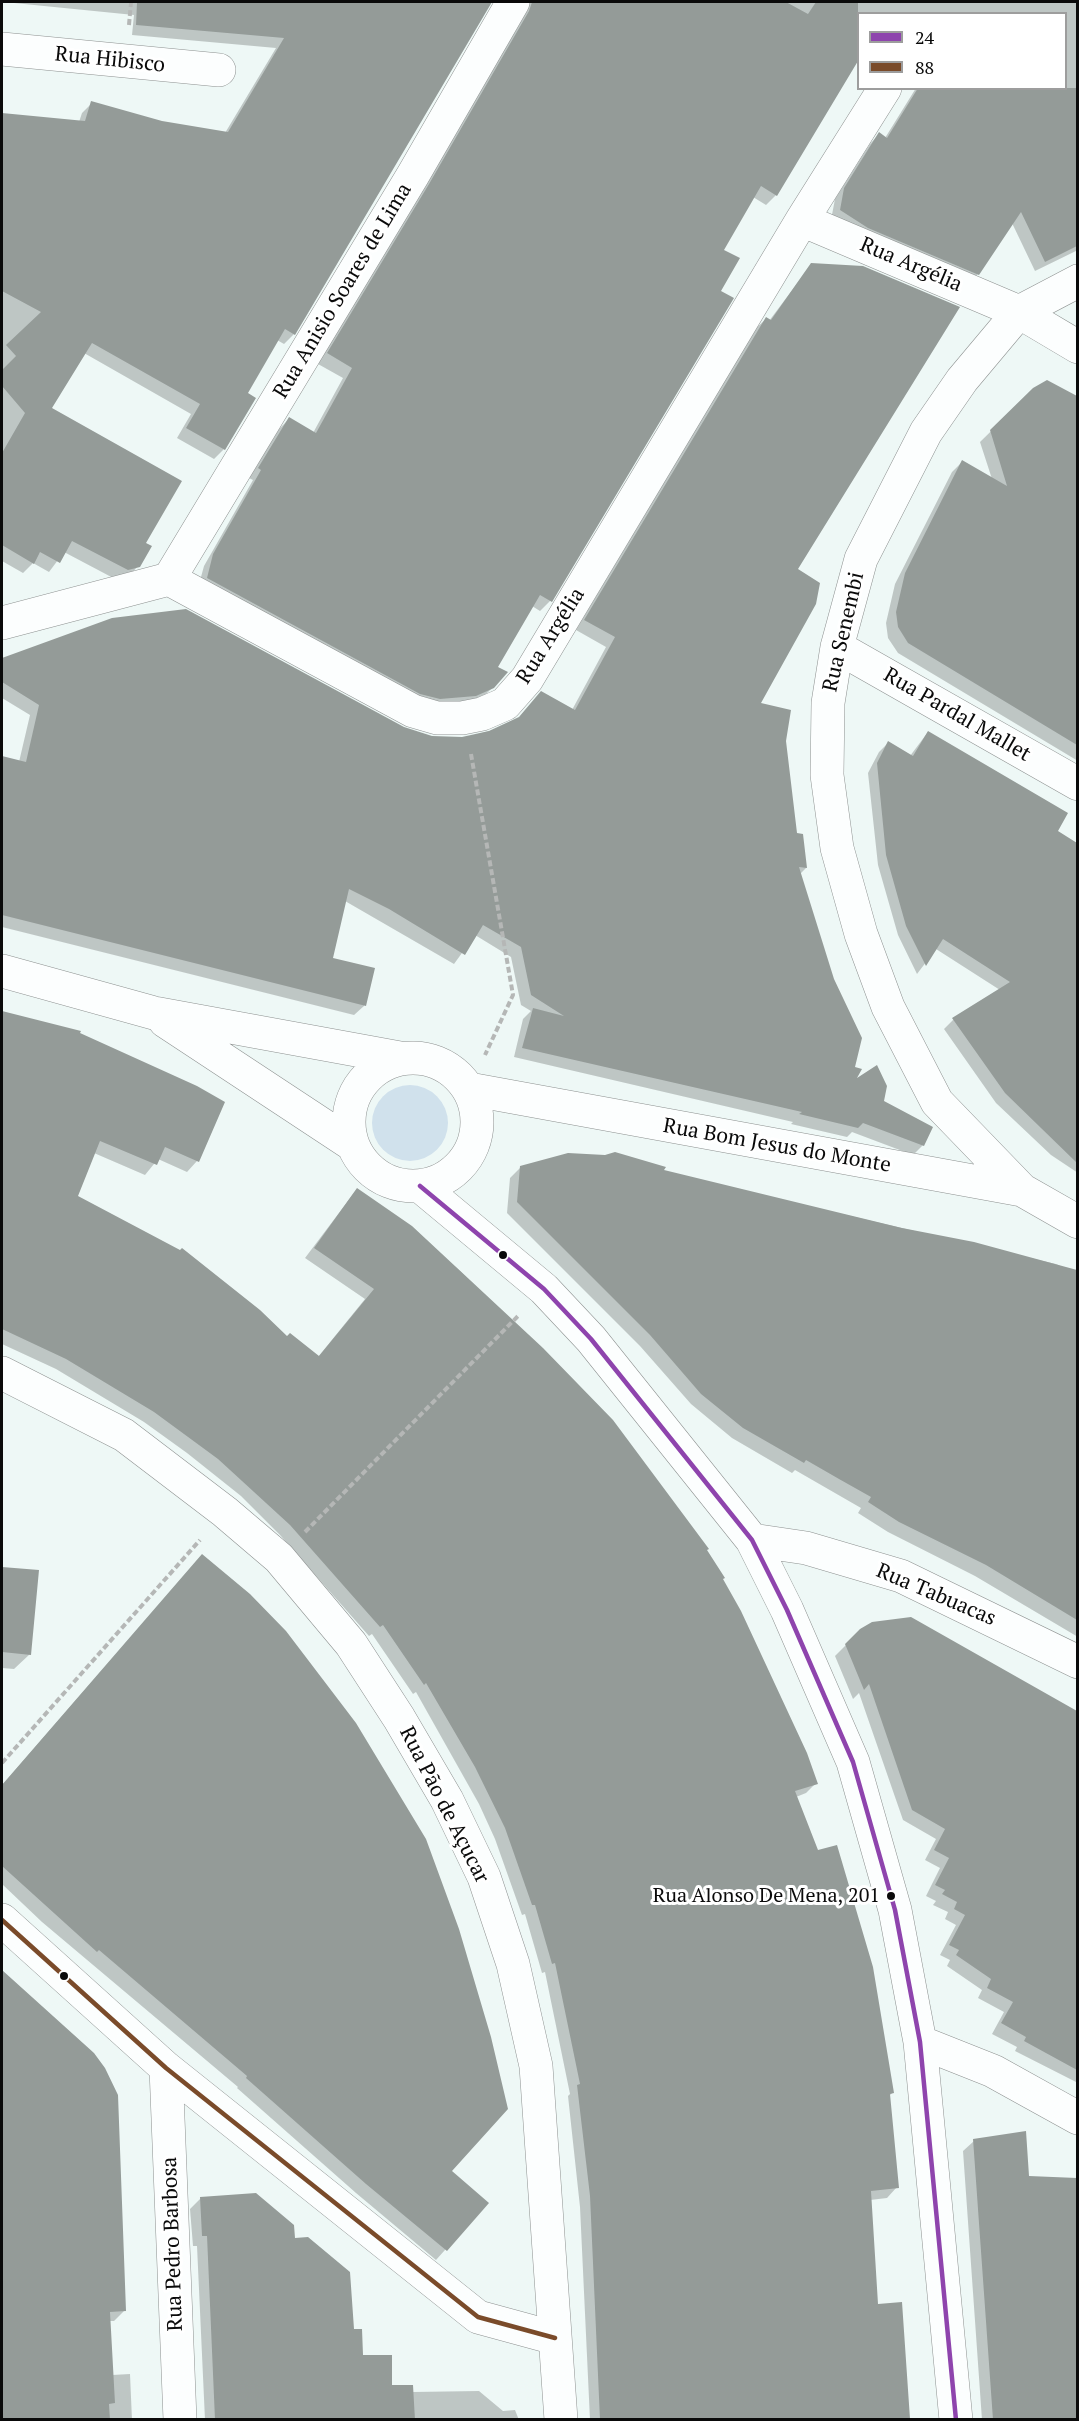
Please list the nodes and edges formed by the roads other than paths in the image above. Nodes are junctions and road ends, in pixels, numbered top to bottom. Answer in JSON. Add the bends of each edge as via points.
{"nodes":[{"id":1,"x":513,"y":2,"type":"edge"},
{"id":2,"x":2,"y":49,"type":"edge"},
{"id":3,"x":219,"y":70,"type":"dead end"},
{"id":4,"x":884,"y":90,"type":"edge"},
{"id":5,"x":802,"y":220,"type":"junction"},
{"id":6,"x":1077,"y":281,"type":"edge"},
{"id":7,"x":1019,"y":312,"type":"junction"},
{"id":8,"x":1077,"y":347,"type":"edge"},
{"id":9,"x":170,"y":579,"type":"junction"},
{"id":10,"x":2,"y":623,"type":"edge"},
{"id":11,"x":837,"y":647,"type":"junction"},
{"id":12,"x":1077,"y":784,"type":"edge"},
{"id":13,"x":2,"y":971,"type":"edge"},
{"id":14,"x":154,"y":1013,"type":"junction"},
{"id":15,"x":400,"y":1058,"type":"junction"},
{"id":16,"x":469,"y":1089,"type":"junction"},
{"id":17,"x":353,"y":1145,"type":"junction"},
{"id":18,"x":420,"y":1186,"type":"junction"},
{"id":19,"x":1022,"y":1190,"type":"junction"},
{"id":20,"x":1077,"y":1222,"type":"edge"},
{"id":21,"x":2,"y":1373,"type":"edge"},
{"id":22,"x":752,"y":1540,"type":"junction"},
{"id":23,"x":1077,"y":1662,"type":"edge"},
{"id":24,"x":2,"y":1920,"type":"edge"},
{"id":25,"x":920,"y":2042,"type":"junction"},
{"id":26,"x":166,"y":2068,"type":"junction"},
{"id":27,"x":1077,"y":2118,"type":"edge"},
{"id":28,"x":555,"y":2338,"type":"junction"},
{"id":29,"x":180,"y":2420,"type":"edge"},
{"id":30,"x":561,"y":2420,"type":"edge"},
{"id":31,"x":956,"y":2420,"type":"edge"}],
"edges":[{"from":1,"to":9,"type":"street","name":"Rua Anisio Soares de Lima"},
{"from":2,"to":3,"type":"street","name":"Rua Hibisco"},
{"from":4,"to":5,"type":"street","name":"Rua Argélia"},
{"from":5,"to":7,"type":"street","name":"Rua Argélia"},
{"from":5,"to":9,"type":"street","name":"Rua Argélia","via":[[527,679],[505,704],[465,718],[437,718],[412,711]]},
{"from":6,"to":7,"type":"street","name":"Rua Senembi"},
{"from":7,"to":8,"type":"street","name":"Rua Argélia"},
{"from":7,"to":11,"type":"street","name":"Rua Senembi","via":[[962,380],[926,432],[861,559]]},
{"from":9,"to":10,"type":"street"},
{"from":11,"to":12,"type":"street","name":"Rua Pardal Mallet"},
{"from":11,"to":19,"type":"street","name":"Rua Senembi","via":[[828,703],[827,775],[837,848],[861,934],[888,1007],[937,1102]]},
{"from":13,"to":14,"type":"street"},
{"from":14,"to":15,"type":"street"},
{"from":14,"to":17,"type":"street"},
{"from":15,"to":16,"type":"street","via":[[422,1057],[443,1064]]},
{"from":15,"to":17,"type":"street","via":[[380,1066],[363,1081],[352,1101],[348,1122]]},
{"from":16,"to":18,"type":"street","via":[[478,1125],[467,1159],[446,1177]]},
{"from":16,"to":19,"type":"street","name":"Rua Bom Jesus do Monte"},
{"from":17,"to":18,"type":"street","via":[[364,1164],[381,1178],[403,1186]]},
{"from":18,"to":22,"type":"street","via":[[544,1289],[591,1340]]},
{"from":19,"to":20,"type":"street","name":"Rua Bom Jesus do Monte"},
{"from":21,"to":28,"type":"street","name":"Rua Pão de Açucar","via":[[124,1435],[279,1558],[351,1644],[447,1800],[484,1877],[513,1964],[536,2066]]},
{"from":22,"to":23,"type":"street","name":"Rua Tabuacas","via":[[806,1548],[901,1575]]},
{"from":22,"to":25,"type":"street","via":[[788,1610],[853,1762],[895,1910]]},
{"from":24,"to":26,"type":"street"},
{"from":25,"to":27,"type":"street","via":[[993,2071]]},
{"from":25,"to":31,"type":"street"},
{"from":26,"to":28,"type":"street","via":[[478,2317]]},
{"from":26,"to":29,"type":"street","name":"Rua Pedro Barbosa"},
{"from":28,"to":30,"type":"street","name":"Rua Pão de Açucar"}]}
